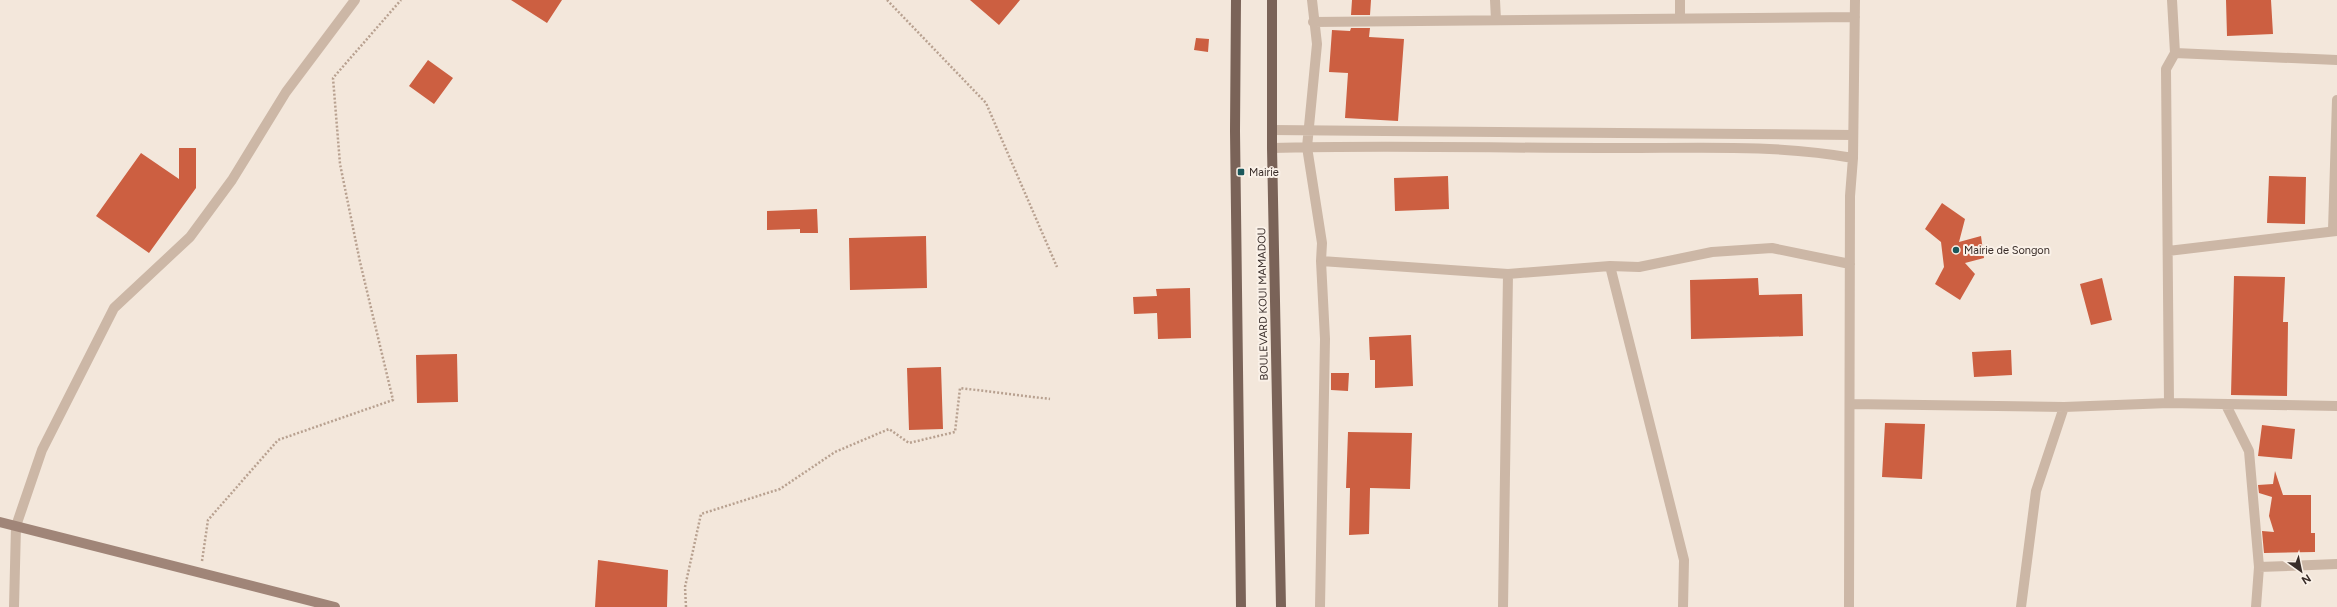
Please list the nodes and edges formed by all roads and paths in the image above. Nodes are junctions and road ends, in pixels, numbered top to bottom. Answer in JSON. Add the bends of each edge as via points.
{"nodes":[{"id":1,"x":354,"y":0,"type":"edge"},
{"id":2,"x":401,"y":0,"type":"edge"},
{"id":3,"x":887,"y":0,"type":"edge"},
{"id":4,"x":1236,"y":0,"type":"edge"},
{"id":5,"x":1272,"y":0,"type":"edge"},
{"id":6,"x":1312,"y":0,"type":"edge"},
{"id":7,"x":1495,"y":0,"type":"edge"},
{"id":8,"x":1680,"y":0,"type":"edge"},
{"id":9,"x":1855,"y":0,"type":"edge"},
{"id":10,"x":2172,"y":0,"type":"edge"},
{"id":11,"x":1855,"y":17,"type":"junction"},
{"id":12,"x":1680,"y":18,"type":"junction"},
{"id":13,"x":1496,"y":20,"type":"junction"},
{"id":14,"x":1313,"y":22,"type":"junction"},
{"id":15,"x":2175,"y":52,"type":"junction"},
{"id":16,"x":2337,"y":60,"type":"edge"},
{"id":17,"x":2337,"y":100,"type":"edge"},
{"id":18,"x":1272,"y":130,"type":"junction"},
{"id":19,"x":1309,"y":130,"type":"junction"},
{"id":20,"x":1853,"y":135,"type":"junction"},
{"id":21,"x":1307,"y":147,"type":"junction"},
{"id":22,"x":1272,"y":148,"type":"junction"},
{"id":23,"x":1853,"y":158,"type":"junction"},
{"id":24,"x":2335,"y":231,"type":"edge"},
{"id":25,"x":2168,"y":251,"type":"junction"},
{"id":26,"x":1321,"y":261,"type":"junction"},
{"id":27,"x":1850,"y":264,"type":"junction"},
{"id":28,"x":1610,"y":266,"type":"junction"},
{"id":29,"x":1057,"y":267,"type":"dead end"},
{"id":30,"x":1508,"y":274,"type":"junction"},
{"id":31,"x":1050,"y":399,"type":"dead end"},
{"id":32,"x":2169,"y":403,"type":"junction"},
{"id":33,"x":1850,"y":404,"type":"junction"},
{"id":34,"x":2226,"y":405,"type":"junction"},
{"id":35,"x":2337,"y":406,"type":"edge"},
{"id":36,"x":2064,"y":407,"type":"junction"},
{"id":37,"x":0,"y":522,"type":"edge"},
{"id":38,"x":16,"y":526,"type":"junction"},
{"id":39,"x":2337,"y":564,"type":"edge"},
{"id":40,"x":2259,"y":567,"type":"junction"},
{"id":41,"x":200,"y":572,"type":"junction"},
{"id":42,"x":14,"y":607,"type":"edge"},
{"id":43,"x":335,"y":607,"type":"edge"},
{"id":44,"x":686,"y":607,"type":"edge"},
{"id":45,"x":1241,"y":607,"type":"edge"},
{"id":46,"x":1281,"y":607,"type":"edge"},
{"id":47,"x":1320,"y":607,"type":"edge"},
{"id":48,"x":1503,"y":607,"type":"edge"},
{"id":49,"x":1683,"y":607,"type":"edge"},
{"id":50,"x":1849,"y":607,"type":"edge"},
{"id":51,"x":2021,"y":607,"type":"edge"},
{"id":52,"x":2256,"y":607,"type":"edge"}],
"edges":[{"from":1,"to":38,"type":"street","via":[[286,92],[232,180],[190,237],[114,308],[42,450]]},
{"from":2,"to":41,"type":"path","via":[[333,78],[340,164],[393,400],[278,440],[208,520]]},
{"from":3,"to":29,"type":"path","via":[[986,103]]},
{"from":4,"to":45,"type":"main road","via":[[1235,138]]},
{"from":5,"to":18,"type":"main road","name":"BOULEVARD KOUI MAMADOU"},
{"from":6,"to":14,"type":"street"},
{"from":7,"to":13,"type":"street"},
{"from":8,"to":12,"type":"street"},
{"from":9,"to":11,"type":"street"},
{"from":10,"to":15,"type":"street"},
{"from":11,"to":12,"type":"street"},
{"from":11,"to":20,"type":"street"},
{"from":12,"to":13,"type":"street"},
{"from":13,"to":14,"type":"street"},
{"from":14,"to":19,"type":"street","via":[[1317,44]]},
{"from":15,"to":16,"type":"street"},
{"from":15,"to":25,"type":"street","via":[[2166,69]]},
{"from":17,"to":24,"type":"street"},
{"from":18,"to":19,"type":"street"},
{"from":18,"to":22,"type":"main road","name":"BOULEVARD KOUI MAMADOU"},
{"from":19,"to":20,"type":"street"},
{"from":19,"to":21,"type":"street"},
{"from":20,"to":23,"type":"street"},
{"from":21,"to":22,"type":"street"},
{"from":21,"to":23,"type":"street","via":[[1380,145],[1773,149],[1816,151]]},
{"from":21,"to":26,"type":"street","via":[[1322,243]]},
{"from":22,"to":46,"type":"main road","name":"BOULEVARD KOUI MAMADOU"},
{"from":23,"to":27,"type":"street"},
{"from":24,"to":25,"type":"street"},
{"from":25,"to":32,"type":"street"},
{"from":26,"to":30,"type":"street"},
{"from":26,"to":47,"type":"street","via":[[1325,339]]},
{"from":27,"to":28,"type":"street","via":[[1772,248],[1712,252],[1638,267]]},
{"from":27,"to":33,"type":"street"},
{"from":28,"to":30,"type":"street"},
{"from":28,"to":49,"type":"street","via":[[1684,560]]},
{"from":30,"to":48,"type":"street"},
{"from":31,"to":44,"type":"path","via":[[960,388],[955,432],[909,442],[889,429],[836,452],[780,489],[701,514],[685,587]]},
{"from":32,"to":34,"type":"street"},
{"from":32,"to":36,"type":"street"},
{"from":33,"to":36,"type":"street"},
{"from":33,"to":50,"type":"street"},
{"from":34,"to":35,"type":"street"},
{"from":34,"to":40,"type":"street","via":[[2249,451]]},
{"from":36,"to":51,"type":"street","via":[[2036,491]]},
{"from":37,"to":38,"type":"street"},
{"from":38,"to":41,"type":"street"},
{"from":38,"to":42,"type":"street"},
{"from":39,"to":40,"type":"street"},
{"from":40,"to":52,"type":"street"},
{"from":41,"to":43,"type":"street"}]}
